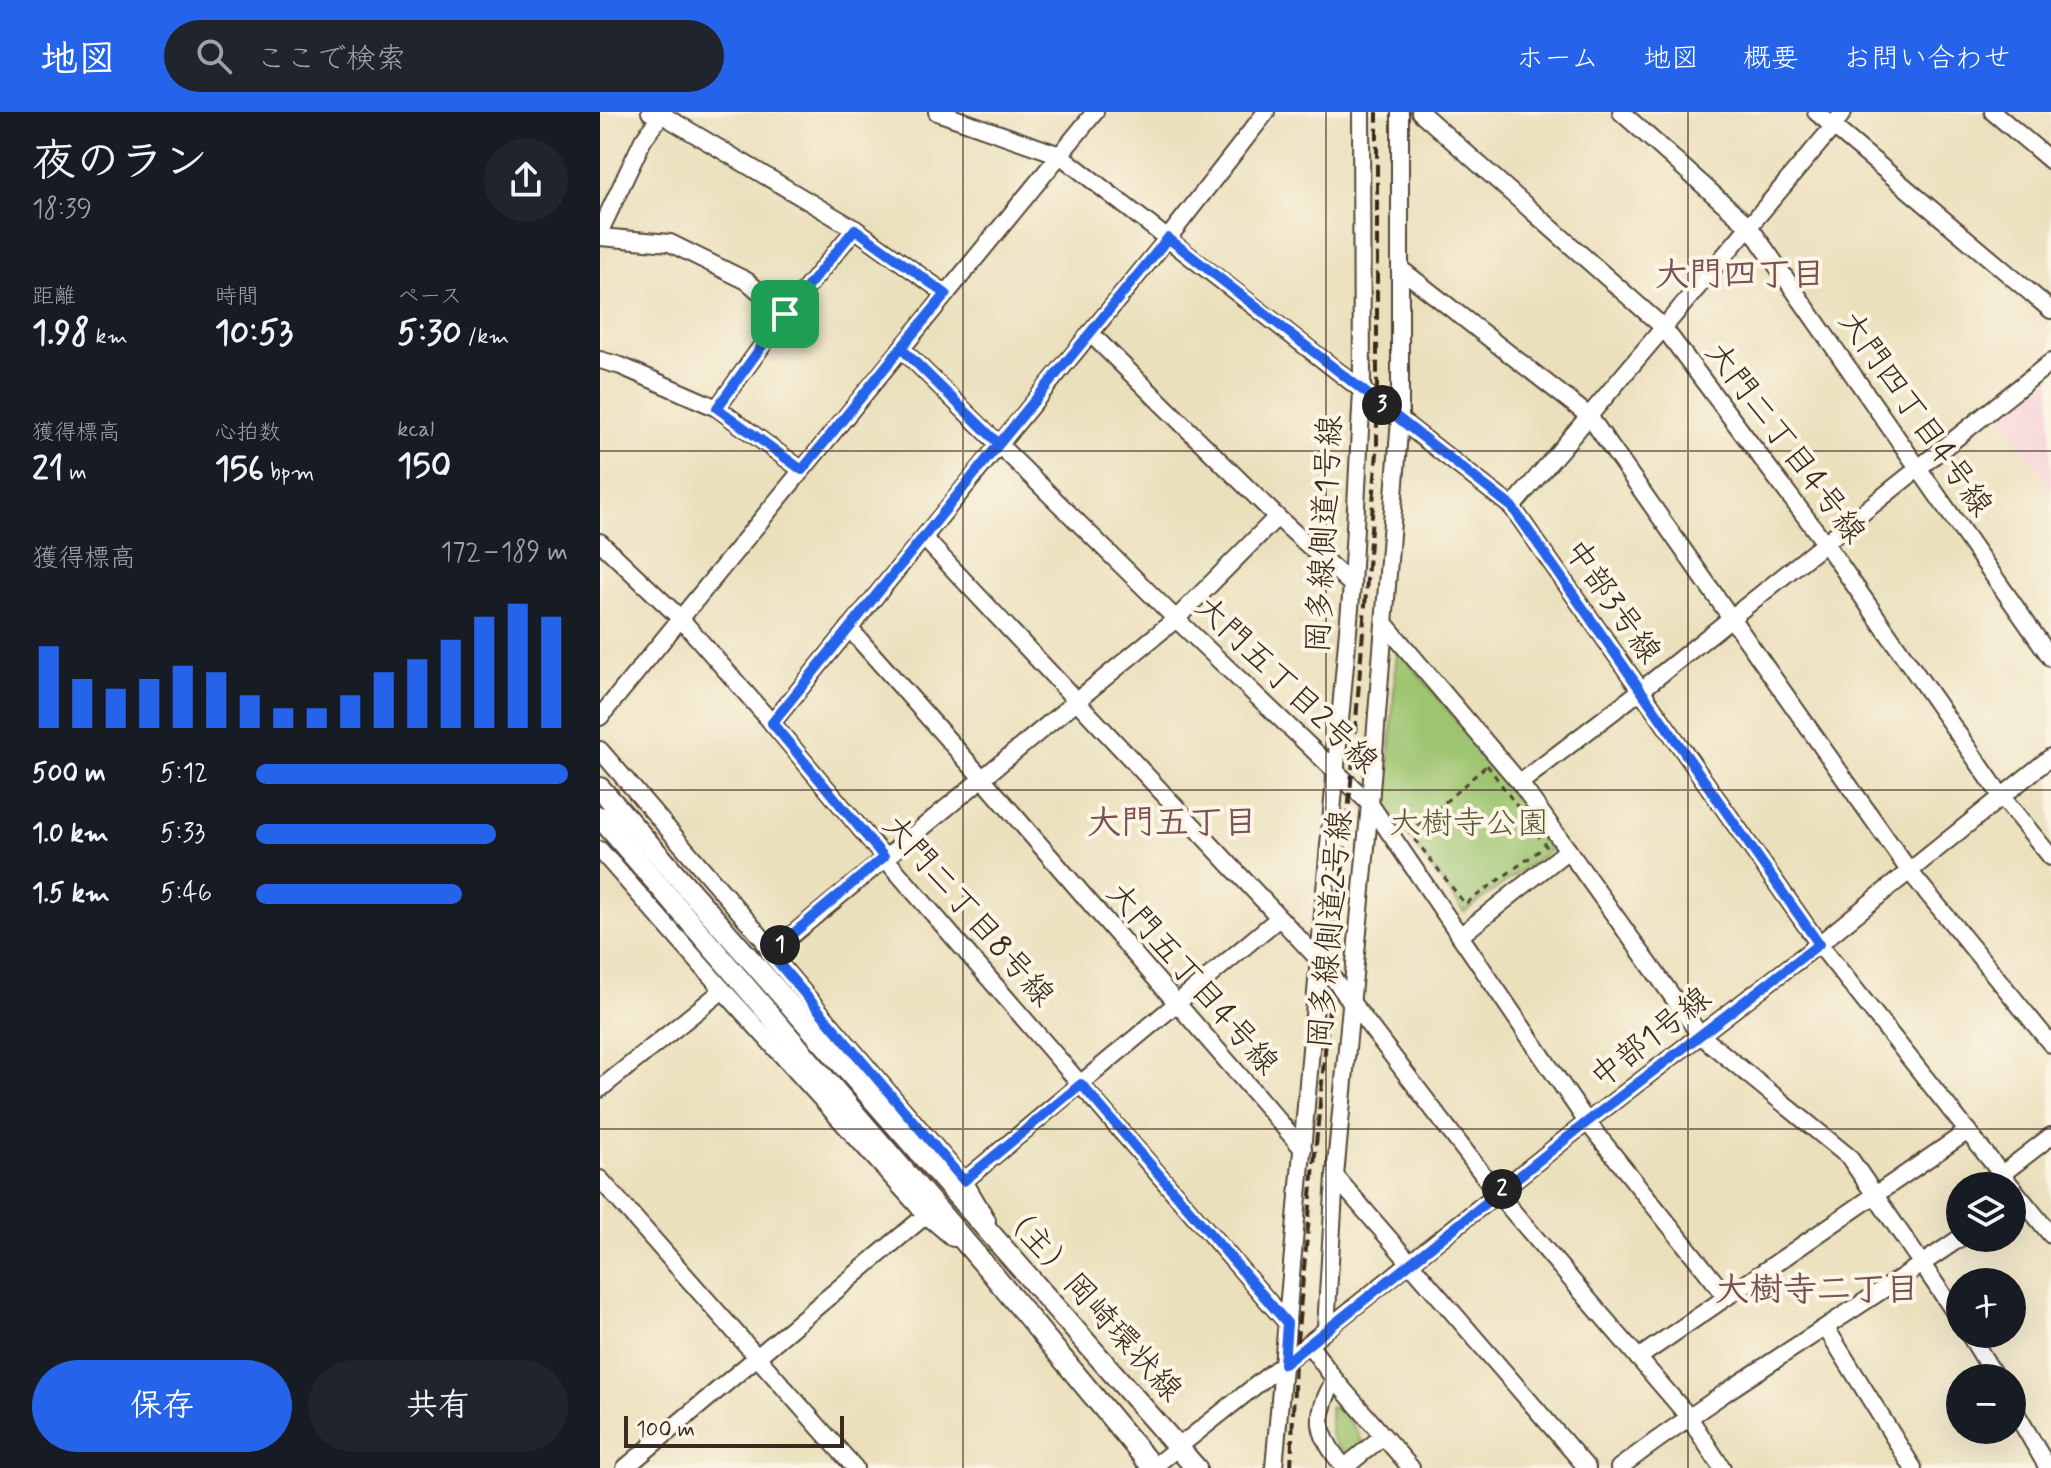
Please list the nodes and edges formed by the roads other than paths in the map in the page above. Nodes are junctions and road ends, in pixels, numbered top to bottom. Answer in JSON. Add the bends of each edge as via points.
{"nodes":[{"id":1,"x":937,"y":112,"type":"edge"},
{"id":2,"x":990,"y":112,"type":"edge"},
{"id":3,"x":1095,"y":112,"type":"edge"},
{"id":4,"x":1266,"y":112,"type":"edge"},
{"id":5,"x":1361,"y":112,"type":"edge"},
{"id":6,"x":1400,"y":112,"type":"edge"},
{"id":7,"x":1621,"y":112,"type":"edge"},
{"id":8,"x":1816,"y":112,"type":"edge"},
{"id":9,"x":1843,"y":112,"type":"edge"},
{"id":10,"x":1993,"y":112,"type":"edge"},
{"id":11,"x":658,"y":113,"type":"edge"},
{"id":12,"x":1429,"y":115,"type":"edge"},
{"id":13,"x":1833,"y":127,"type":"junction"},
{"id":14,"x":982,"y":128,"type":"junction"},
{"id":15,"x":1060,"y":155,"type":"junction"},
{"id":16,"x":2051,"y":161,"type":"edge"},
{"id":17,"x":1749,"y":226,"type":"junction"},
{"id":18,"x":855,"y":229,"type":"junction"},
{"id":19,"x":600,"y":231,"type":"edge"},
{"id":20,"x":600,"y":237,"type":"edge"},
{"id":21,"x":1168,"y":238,"type":"junction"},
{"id":22,"x":1402,"y":270,"type":"junction"},
{"id":23,"x":946,"y":294,"type":"junction"},
{"id":24,"x":2051,"y":310,"type":"edge"},
{"id":25,"x":785,"y":314,"type":"junction"},
{"id":26,"x":1663,"y":327,"type":"junction"},
{"id":27,"x":1090,"y":333,"type":"junction"},
{"id":28,"x":901,"y":348,"type":"junction"},
{"id":29,"x":600,"y":360,"type":"edge"},
{"id":30,"x":2051,"y":362,"type":"edge"},
{"id":31,"x":1362,"y":390,"type":"junction"},
{"id":32,"x":717,"y":408,"type":"junction"},
{"id":33,"x":1589,"y":416,"type":"junction"},
{"id":34,"x":1400,"y":419,"type":"junction"},
{"id":35,"x":999,"y":444,"type":"junction"},
{"id":36,"x":1918,"y":467,"type":"junction"},
{"id":37,"x":802,"y":470,"type":"junction"},
{"id":38,"x":1512,"y":507,"type":"junction"},
{"id":39,"x":1277,"y":517,"type":"junction"},
{"id":40,"x":924,"y":538,"type":"junction"},
{"id":41,"x":600,"y":542,"type":"edge"},
{"id":42,"x":1825,"y":543,"type":"junction"},
{"id":43,"x":1352,"y":585,"type":"junction"},
{"id":44,"x":1731,"y":617,"type":"junction"},
{"id":45,"x":680,"y":618,"type":"junction"},
{"id":46,"x":1176,"y":619,"type":"junction"},
{"id":47,"x":1385,"y":624,"type":"junction"},
{"id":48,"x":849,"y":628,"type":"junction"},
{"id":49,"x":2051,"y":658,"type":"edge"},
{"id":50,"x":1640,"y":691,"type":"junction"},
{"id":51,"x":1076,"y":700,"type":"junction"},
{"id":52,"x":600,"y":717,"type":"edge"},
{"id":53,"x":772,"y":723,"type":"junction"},
{"id":54,"x":600,"y":750,"type":"edge"},
{"id":55,"x":2051,"y":757,"type":"edge"},
{"id":56,"x":1336,"y":774,"type":"junction"},
{"id":57,"x":982,"y":778,"type":"junction"},
{"id":58,"x":1520,"y":783,"type":"junction"},
{"id":59,"x":600,"y":788,"type":"edge"},
{"id":60,"x":2002,"y":797,"type":"junction"},
{"id":61,"x":1370,"y":804,"type":"junction"},
{"id":62,"x":600,"y":817,"type":"edge"},
{"id":63,"x":600,"y":850,"type":"edge"},
{"id":64,"x":1568,"y":850,"type":"junction"},
{"id":65,"x":884,"y":857,"type":"junction"},
{"id":66,"x":2051,"y":857,"type":"edge"},
{"id":67,"x":649,"y":858,"type":"junction"},
{"id":68,"x":606,"y":870,"type":"edge"},
{"id":69,"x":1910,"y":872,"type":"junction"},
{"id":70,"x":1279,"y":918,"type":"junction"},
{"id":71,"x":1460,"y":936,"type":"junction"},
{"id":72,"x":1819,"y":944,"type":"junction"},
{"id":73,"x":770,"y":953,"type":"junction"},
{"id":74,"x":1320,"y":961,"type":"junction"},
{"id":75,"x":723,"y":990,"type":"junction"},
{"id":76,"x":1353,"y":1003,"type":"junction"},
{"id":77,"x":1176,"y":1005,"type":"junction"},
{"id":78,"x":1700,"y":1035,"type":"junction"},
{"id":79,"x":2051,"y":1044,"type":"edge"},
{"id":80,"x":1081,"y":1084,"type":"junction"},
{"id":81,"x":600,"y":1089,"type":"edge"},
{"id":82,"x":1587,"y":1122,"type":"junction"},
{"id":83,"x":1968,"y":1131,"type":"junction"},
{"id":84,"x":2051,"y":1136,"type":"edge"},
{"id":85,"x":1303,"y":1149,"type":"junction"},
{"id":86,"x":1998,"y":1172,"type":"edge"},
{"id":87,"x":2024,"y":1172,"type":"edge"},
{"id":88,"x":1335,"y":1176,"type":"junction"},
{"id":89,"x":600,"y":1179,"type":"edge"},
{"id":90,"x":964,"y":1181,"type":"junction"},
{"id":91,"x":1497,"y":1193,"type":"junction"},
{"id":92,"x":1876,"y":1196,"type":"junction"},
{"id":93,"x":2026,"y":1206,"type":"edge"},
{"id":94,"x":926,"y":1215,"type":"junction"},
{"id":95,"x":2051,"y":1235,"type":"edge"},
{"id":96,"x":1946,"y":1248,"type":"edge"},
{"id":97,"x":1011,"y":1260,"type":"junction"},
{"id":98,"x":1409,"y":1263,"type":"junction"},
{"id":99,"x":1923,"y":1264,"type":"junction"},
{"id":100,"x":990,"y":1271,"type":"junction"},
{"id":101,"x":1726,"y":1296,"type":"junction"},
{"id":102,"x":1946,"y":1299,"type":"edge"},
{"id":103,"x":1287,"y":1323,"type":"junction"},
{"id":104,"x":1326,"y":1328,"type":"junction"},
{"id":105,"x":1826,"y":1328,"type":"junction"},
{"id":106,"x":1308,"y":1343,"type":"junction"},
{"id":107,"x":757,"y":1357,"type":"junction"},
{"id":108,"x":1638,"y":1358,"type":"junction"},
{"id":109,"x":1284,"y":1364,"type":"junction"},
{"id":110,"x":1335,"y":1380,"type":"junction"},
{"id":111,"x":1688,"y":1416,"type":"junction"},
{"id":112,"x":2026,"y":1430,"type":"edge"},
{"id":113,"x":1383,"y":1436,"type":"junction"},
{"id":114,"x":1178,"y":1447,"type":"junction"},
{"id":115,"x":625,"y":1468,"type":"edge"},
{"id":116,"x":855,"y":1468,"type":"edge"},
{"id":117,"x":1153,"y":1468,"type":"edge"},
{"id":118,"x":1196,"y":1468,"type":"edge"},
{"id":119,"x":1274,"y":1468,"type":"edge"},
{"id":120,"x":1345,"y":1468,"type":"edge"},
{"id":121,"x":1411,"y":1468,"type":"edge"},
{"id":122,"x":1587,"y":1468,"type":"edge"},
{"id":123,"x":1619,"y":1468,"type":"edge"},
{"id":124,"x":1722,"y":1468,"type":"edge"},
{"id":125,"x":1913,"y":1468,"type":"edge"},
{"id":126,"x":2048,"y":1468,"type":"edge"}],
"edges":[{"from":1,"to":14,"type":"street","name":"中部3号線"},
{"from":2,"to":14,"type":"street"},
{"from":3,"to":15,"type":"street"},
{"from":4,"to":21,"type":"street"},
{"from":5,"to":31,"type":"street","name":"岡多線側道1号線"},
{"from":6,"to":22,"type":"street","name":"岡多線側道2号線"},
{"from":7,"to":17,"type":"street","name":"大門四丁目4号線"},
{"from":8,"to":13,"type":"street"},
{"from":9,"to":13,"type":"street"},
{"from":10,"to":16,"type":"street"},
{"from":11,"to":18,"type":"street"},
{"from":11,"to":19,"type":"street"},
{"from":12,"to":26,"type":"street","name":"大門二丁目4号線"},
{"from":13,"to":17,"type":"street"},
{"from":13,"to":24,"type":"street"},
{"from":14,"to":15,"type":"street","name":"中部3号線"},
{"from":15,"to":21,"type":"street","name":"中部3号線"},
{"from":15,"to":23,"type":"street"},
{"from":17,"to":26,"type":"street"},
{"from":17,"to":36,"type":"street","name":"大門四丁目4号線"},
{"from":18,"to":23,"type":"street"},
{"from":18,"to":25,"type":"street"},
{"from":20,"to":25,"type":"street","via":[[670,243],[747,281]]},
{"from":21,"to":27,"type":"street"},
{"from":21,"to":31,"type":"street","name":"中部3号線"},
{"from":22,"to":33,"type":"street"},
{"from":22,"to":34,"type":"street","name":"岡多線側道2号線"},
{"from":23,"to":28,"type":"street"},
{"from":25,"to":32,"type":"street"},
{"from":26,"to":33,"type":"street"},
{"from":26,"to":42,"type":"street","name":"大門二丁目4号線"},
{"from":27,"to":35,"type":"street"},
{"from":27,"to":39,"type":"street"},
{"from":28,"to":35,"type":"street","name":"大門五丁目2号線"},
{"from":28,"to":37,"type":"street"},
{"from":29,"to":32,"type":"street"},
{"from":30,"to":36,"type":"street"},
{"from":31,"to":34,"type":"street","name":"中部3号線"},
{"from":31,"to":43,"type":"street","name":"岡多線側道1号線"},
{"from":32,"to":37,"type":"street"},
{"from":33,"to":38,"type":"street"},
{"from":33,"to":44,"type":"street"},
{"from":34,"to":38,"type":"street","name":"中部3号線"},
{"from":34,"to":47,"type":"street","name":"岡多線側道2号線"},
{"from":35,"to":40,"type":"street"},
{"from":35,"to":46,"type":"street","name":"大門五丁目2号線"},
{"from":36,"to":42,"type":"street"},
{"from":36,"to":49,"type":"street","name":"大門四丁目4号線"},
{"from":37,"to":45,"type":"street"},
{"from":38,"to":50,"type":"street","name":"中部3号線"},
{"from":39,"to":43,"type":"street"},
{"from":39,"to":46,"type":"street"},
{"from":40,"to":48,"type":"street"},
{"from":40,"to":51,"type":"street"},
{"from":41,"to":45,"type":"street","name":"大門二丁目8号線"},
{"from":42,"to":44,"type":"street"},
{"from":42,"to":60,"type":"street","name":"大門二丁目4号線"},
{"from":43,"to":56,"type":"street","name":"岡多線側道1号線"},
{"from":44,"to":50,"type":"street"},
{"from":44,"to":69,"type":"street"},
{"from":45,"to":52,"type":"street"},
{"from":45,"to":53,"type":"street","name":"大門二丁目8号線"},
{"from":46,"to":51,"type":"street"},
{"from":46,"to":56,"type":"street","name":"大門五丁目2号線"},
{"from":47,"to":58,"type":"street"},
{"from":47,"to":61,"type":"street","name":"岡多線側道2号線"},
{"from":48,"to":53,"type":"street"},
{"from":48,"to":57,"type":"street","name":"大門五丁目4号線"},
{"from":50,"to":58,"type":"street"},
{"from":50,"to":72,"type":"street","name":"中部3号線"},
{"from":51,"to":57,"type":"street"},
{"from":51,"to":70,"type":"street"},
{"from":53,"to":65,"type":"street","name":"大門二丁目8号線"},
{"from":54,"to":73,"type":"street"},
{"from":55,"to":60,"type":"street","name":"中部1号線"},
{"from":56,"to":61,"type":"street","name":"大門五丁目2号線"},
{"from":56,"to":74,"type":"street","name":"岡多線側道1号線"},
{"from":57,"to":65,"type":"street"},
{"from":57,"to":77,"type":"street","name":"大門五丁目4号線"},
{"from":58,"to":64,"type":"street"},
{"from":59,"to":67,"type":"main road"},
{"from":60,"to":66,"type":"street","name":"大門二丁目4号線"},
{"from":60,"to":69,"type":"street","name":"中部1号線"},
{"from":61,"to":71,"type":"street","name":"大門五丁目2号線"},
{"from":61,"to":76,"type":"street","name":"岡多線側道2号線"},
{"from":62,"to":67,"type":"main road"},
{"from":63,"to":68,"type":"street"},
{"from":64,"to":71,"type":"street"},
{"from":64,"to":78,"type":"street"},
{"from":65,"to":73,"type":"street"},
{"from":65,"to":80,"type":"street","name":"大門二丁目8号線"},
{"from":67,"to":97,"type":"main road","name":"（主）岡崎環状線"},
{"from":67,"to":100,"type":"main road","name":"（主）岡崎環状線"},
{"from":68,"to":75,"type":"street"},
{"from":69,"to":72,"type":"street","name":"中部1号線"},
{"from":69,"to":79,"type":"street"},
{"from":70,"to":74,"type":"street"},
{"from":70,"to":77,"type":"street"},
{"from":71,"to":82,"type":"street","name":"大門五丁目2号線"},
{"from":72,"to":78,"type":"street","name":"中部1号線"},
{"from":72,"to":83,"type":"street","name":"中部3号線"},
{"from":73,"to":90,"type":"street"},
{"from":74,"to":76,"type":"street"},
{"from":74,"to":85,"type":"street","name":"岡多線側道1号線"},
{"from":75,"to":81,"type":"street"},
{"from":75,"to":94,"type":"street"},
{"from":76,"to":88,"type":"street","name":"岡多線側道2号線"},
{"from":76,"to":91,"type":"street"},
{"from":77,"to":80,"type":"street"},
{"from":77,"to":85,"type":"street","name":"大門五丁目4号線"},
{"from":78,"to":82,"type":"street","name":"中部1号線"},
{"from":78,"to":92,"type":"street","via":[[1849,1157]]},
{"from":80,"to":90,"type":"street"},
{"from":80,"to":103,"type":"street","name":"大門二丁目8号線"},
{"from":82,"to":91,"type":"street","name":"中部1号線"},
{"from":82,"to":101,"type":"street","name":"大門五丁目2号線"},
{"from":83,"to":86,"type":"street","name":"中部3号線"},
{"from":83,"to":92,"type":"street"},
{"from":84,"to":87,"type":"street"},
{"from":85,"to":103,"type":"street","name":"岡多線側道1号線"},
{"from":88,"to":98,"type":"street"},
{"from":88,"to":104,"type":"street","name":"岡多線側道2号線"},
{"from":89,"to":107,"type":"street"},
{"from":90,"to":97,"type":"street"},
{"from":91,"to":98,"type":"street","name":"中部1号線"},
{"from":91,"to":108,"type":"street"},
{"from":92,"to":99,"type":"street"},
{"from":92,"to":101,"type":"street"},
{"from":93,"to":95,"type":"street","name":"中部3号線"},
{"from":94,"to":100,"type":"street"},
{"from":94,"to":107,"type":"street"},
{"from":96,"to":99,"type":"street"},
{"from":97,"to":114,"type":"main road","name":"（主）岡崎環状線"},
{"from":98,"to":104,"type":"street","name":"中部1号線"},
{"from":98,"to":122,"type":"street"},
{"from":99,"to":102,"type":"street"},
{"from":99,"to":105,"type":"street"},
{"from":100,"to":117,"type":"main road","name":"（主）岡崎環状線"},
{"from":101,"to":108,"type":"street"},
{"from":103,"to":109,"type":"street","name":"岡多線側道1号線"},
{"from":104,"to":106,"type":"street","name":"中部1号線"},
{"from":105,"to":111,"type":"street"},
{"from":105,"to":125,"type":"street"},
{"from":106,"to":109,"type":"street","name":"中部1号線"},
{"from":106,"to":110,"type":"street"},
{"from":107,"to":115,"type":"street"},
{"from":107,"to":116,"type":"street"},
{"from":108,"to":111,"type":"street"},
{"from":109,"to":114,"type":"street","name":"中部1号線"},
{"from":109,"to":119,"type":"street","name":"岡多線側道1号線"},
{"from":110,"to":113,"type":"street"},
{"from":110,"to":120,"type":"street","via":[[1320,1413],[1321,1432]]},
{"from":111,"to":123,"type":"street"},
{"from":111,"to":124,"type":"street"},
{"from":112,"to":126,"type":"street"},
{"from":113,"to":120,"type":"street"},
{"from":113,"to":121,"type":"street"},
{"from":114,"to":117,"type":"street","name":"中部1号線"},
{"from":114,"to":118,"type":"main road","name":"（主）岡崎環状線"}]}
